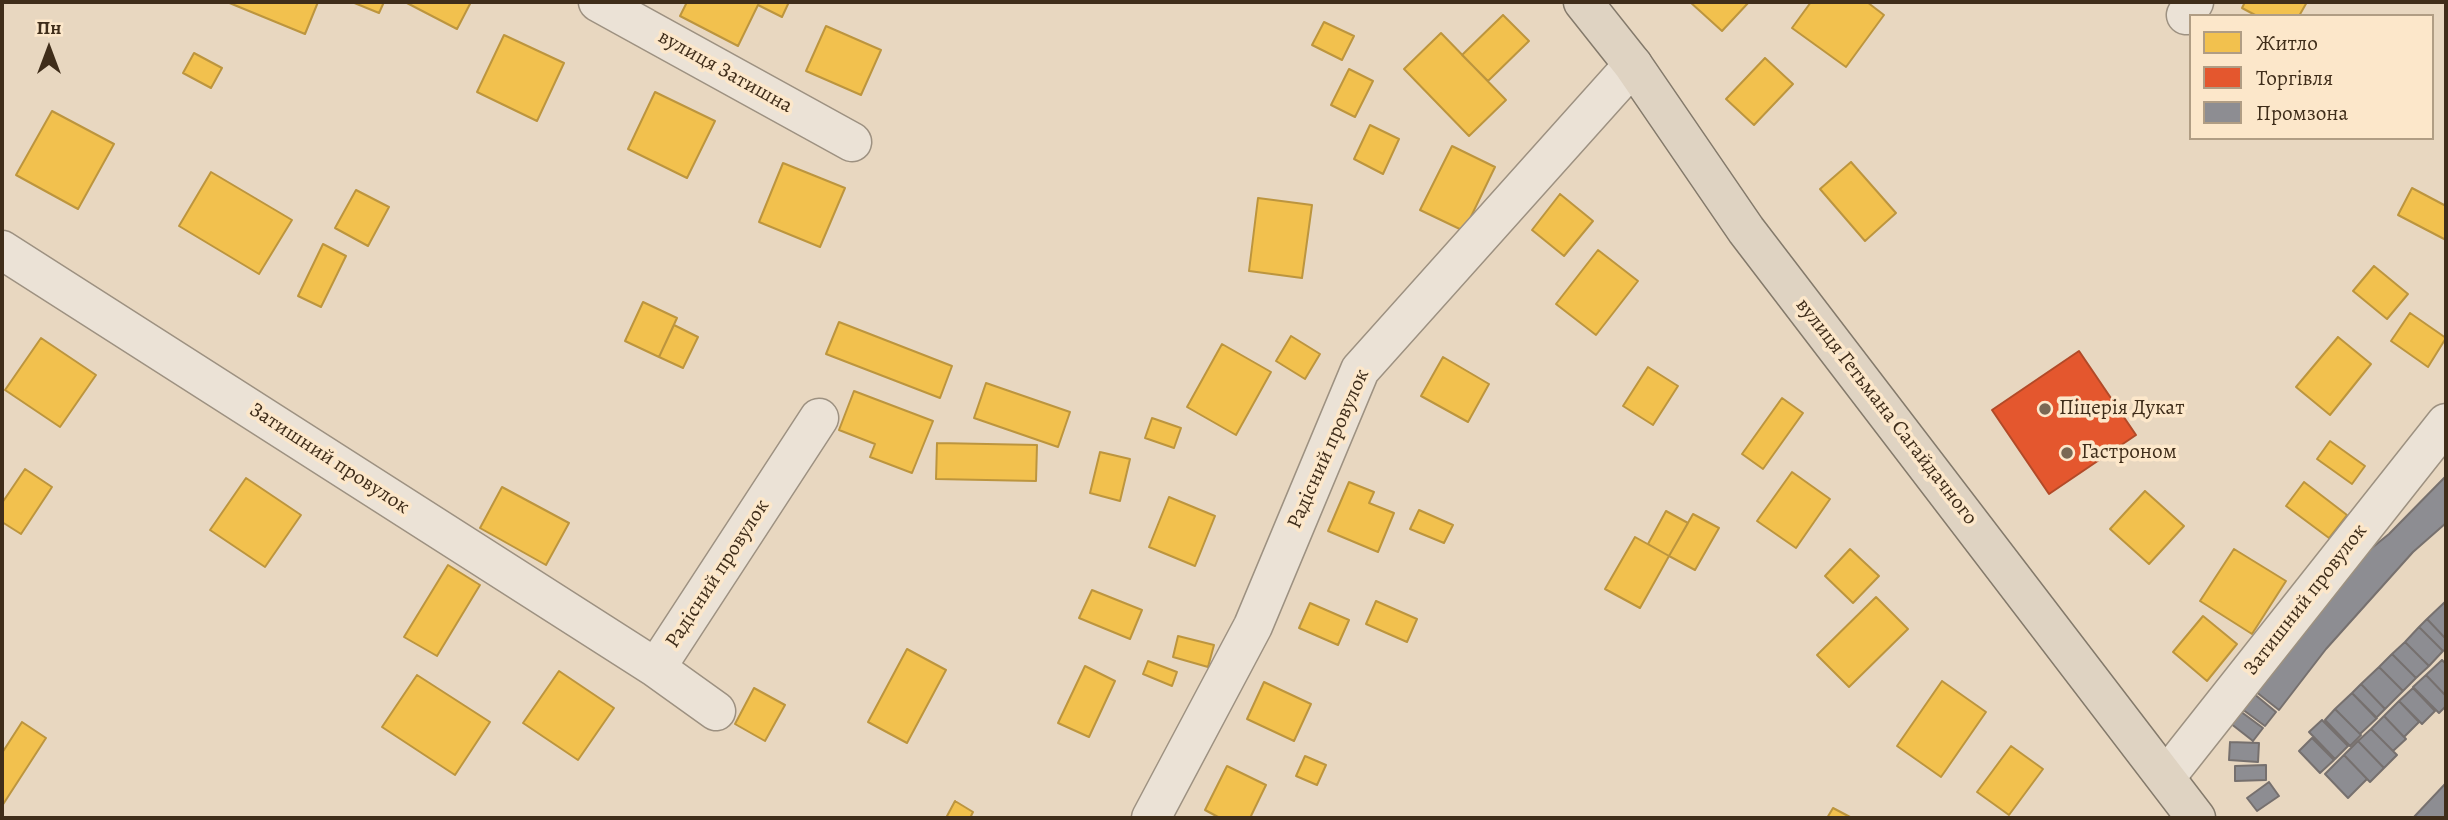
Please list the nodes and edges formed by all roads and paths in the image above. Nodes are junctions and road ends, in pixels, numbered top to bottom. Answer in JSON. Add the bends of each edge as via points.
{"nodes":[{"id":1,"x":598,"y":2,"type":"edge"},
{"id":2,"x":1583,"y":2,"type":"edge"},
{"id":3,"x":1633,"y":65,"type":"junction"},
{"id":4,"x":852,"y":142,"type":"dead end"},
{"id":5,"x":2,"y":250,"type":"edge"},
{"id":6,"x":820,"y":418,"type":"dead end"},
{"id":7,"x":2446,"y":423,"type":"edge"},
{"id":8,"x":656,"y":668,"type":"junction"},
{"id":9,"x":716,"y":711,"type":"dead end"},
{"id":10,"x":2166,"y":777,"type":"junction"},
{"id":11,"x":1151,"y":818,"type":"edge"},
{"id":12,"x":2196,"y":818,"type":"edge"}],
"edges":[{"from":1,"to":4,"type":"street","name":"вулиця Затишна"},
{"from":2,"to":3,"type":"main road","name":"вулиця Гетьмана Сагайдачного"},
{"from":3,"to":10,"type":"main road","name":"вулиця Гетьмана Сагайдачного","via":[[1746,230]]},
{"from":3,"to":11,"type":"street","name":"Радісний провулок","via":[[1360,370],[1253,626]]},
{"from":5,"to":8,"type":"street","name":"Затишний провулок"},
{"from":6,"to":8,"type":"street","name":"Радісний провулок"},
{"from":7,"to":10,"type":"street","name":"Затишний провулок"},
{"from":8,"to":9,"type":"street","name":"Радісний провулок"},
{"from":10,"to":12,"type":"main road","name":"вулиця Гетьмана Сагайдачного"}]}
